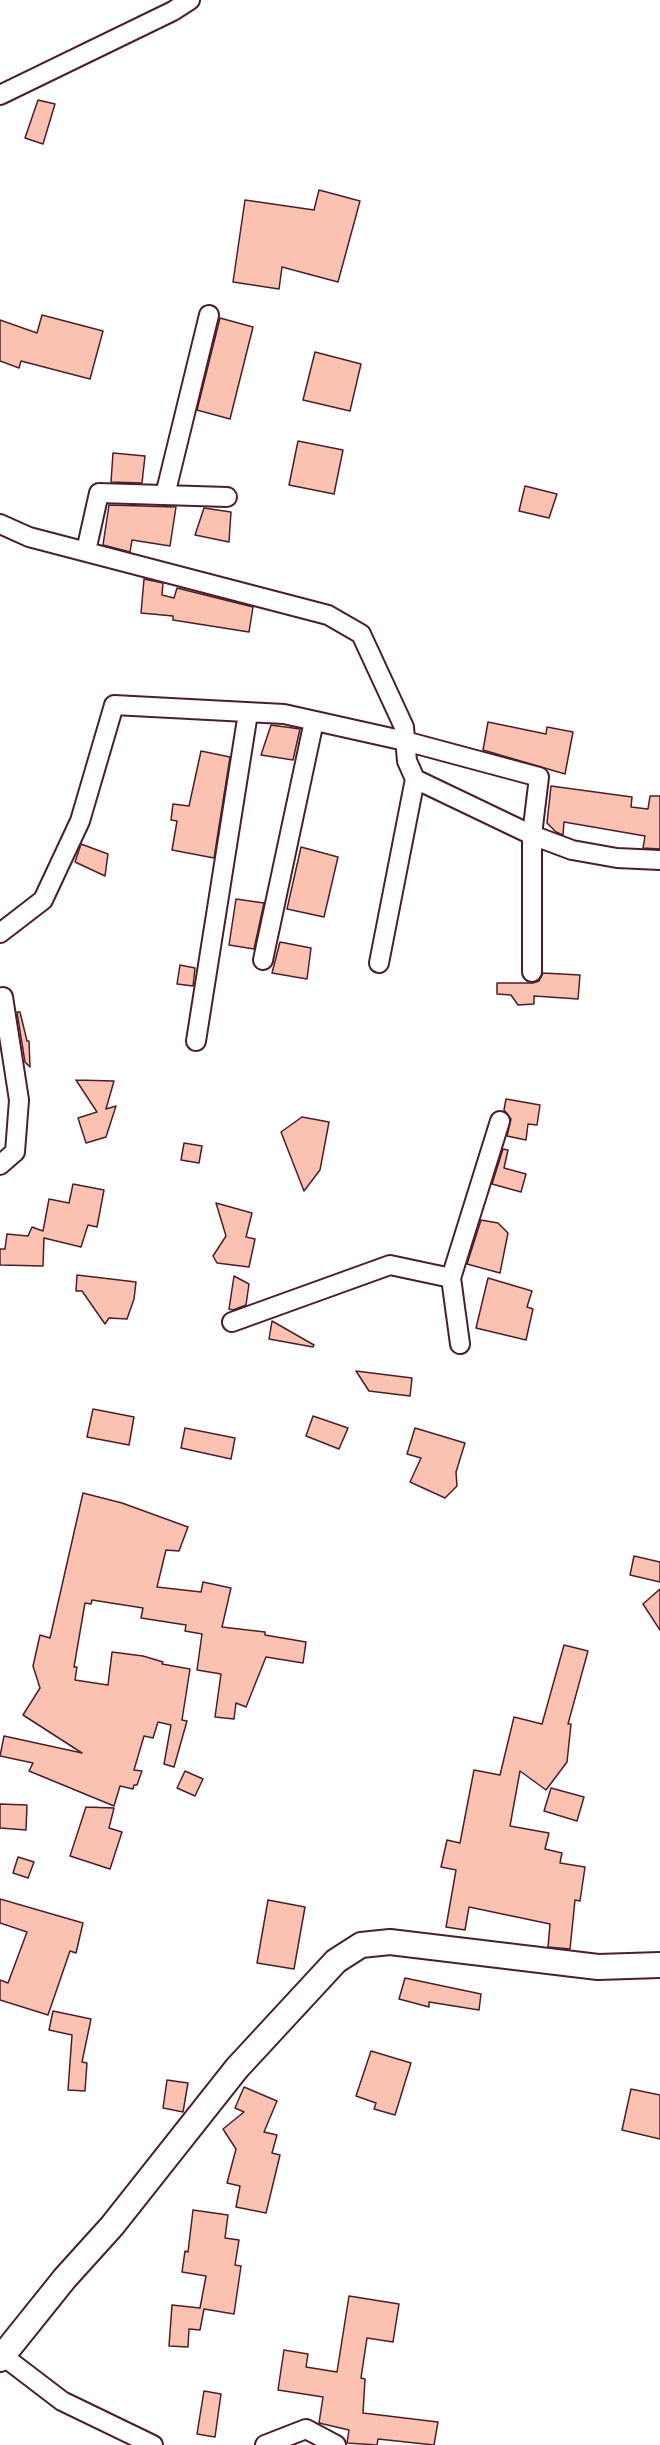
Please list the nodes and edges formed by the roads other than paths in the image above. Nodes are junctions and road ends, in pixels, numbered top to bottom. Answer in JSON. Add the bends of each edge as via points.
{"nodes":[{"id":1,"x":190,"y":0,"type":"edge"},
{"id":2,"x":0,"y":95,"type":"edge"},
{"id":3,"x":209,"y":315,"type":"dead end"},
{"id":4,"x":165,"y":495,"type":"junction"},
{"id":5,"x":227,"y":497,"type":"dead end"},
{"id":6,"x":0,"y":524,"type":"edge"},
{"id":7,"x":86,"y":551,"type":"junction"},
{"id":8,"x":248,"y":713,"type":"junction"},
{"id":9,"x":314,"y":722,"type":"junction"},
{"id":10,"x":405,"y":734,"type":"junction"},
{"id":11,"x":415,"y":779,"type":"junction"},
{"id":12,"x":532,"y":835,"type":"junction"},
{"id":13,"x":660,"y":860,"type":"edge"},
{"id":14,"x":0,"y":933,"type":"edge"},
{"id":15,"x":263,"y":960,"type":"dead end"},
{"id":16,"x":379,"y":963,"type":"dead end"},
{"id":17,"x":532,"y":972,"type":"dead end"},
{"id":18,"x":3,"y":997,"type":"dead end"},
{"id":19,"x":196,"y":1041,"type":"dead end"},
{"id":20,"x":500,"y":1121,"type":"dead end"},
{"id":21,"x":0,"y":1165,"type":"edge"},
{"id":22,"x":451,"y":1278,"type":"junction"},
{"id":23,"x":232,"y":1322,"type":"dead end"},
{"id":24,"x":460,"y":1344,"type":"dead end"},
{"id":25,"x":660,"y":1965,"type":"edge"},
{"id":26,"x":1,"y":2357,"type":"edge"},
{"id":27,"x":153,"y":2445,"type":"edge"},
{"id":28,"x":265,"y":2445,"type":"edge"},
{"id":29,"x":336,"y":2445,"type":"edge"}],
"edges":[{"from":1,"to":2,"type":"street"},
{"from":3,"to":4,"type":"street"},
{"from":4,"to":5,"type":"street"},
{"from":4,"to":7,"type":"street","via":[[99,493]]},
{"from":6,"to":7,"type":"street","via":[[29,537]]},
{"from":7,"to":10,"type":"street","via":[[328,615],[361,634]]},
{"from":8,"to":9,"type":"street","via":[[284,714]]},
{"from":8,"to":14,"type":"street","via":[[114,705],[80,821],[43,900]]},
{"from":8,"to":19,"type":"street"},
{"from":9,"to":10,"type":"street"},
{"from":9,"to":15,"type":"street"},
{"from":10,"to":11,"type":"street","via":[[407,761]]},
{"from":10,"to":12,"type":"street","via":[[538,777]]},
{"from":11,"to":12,"type":"street"},
{"from":11,"to":16,"type":"street"},
{"from":12,"to":13,"type":"street","via":[[572,850]]},
{"from":12,"to":17,"type":"street"},
{"from":18,"to":21,"type":"street","via":[[19,1100],[15,1152]]},
{"from":20,"to":22,"type":"street"},
{"from":22,"to":23,"type":"street","via":[[390,1265]]},
{"from":22,"to":24,"type":"street"},
{"from":25,"to":26,"type":"main road","via":[[598,1967],[390,1942],[361,1945],[336,1961],[237,2068]]},
{"from":26,"to":27,"type":"street","via":[[62,2401]]},
{"from":28,"to":29,"type":"street","via":[[306,2429]]}]}
